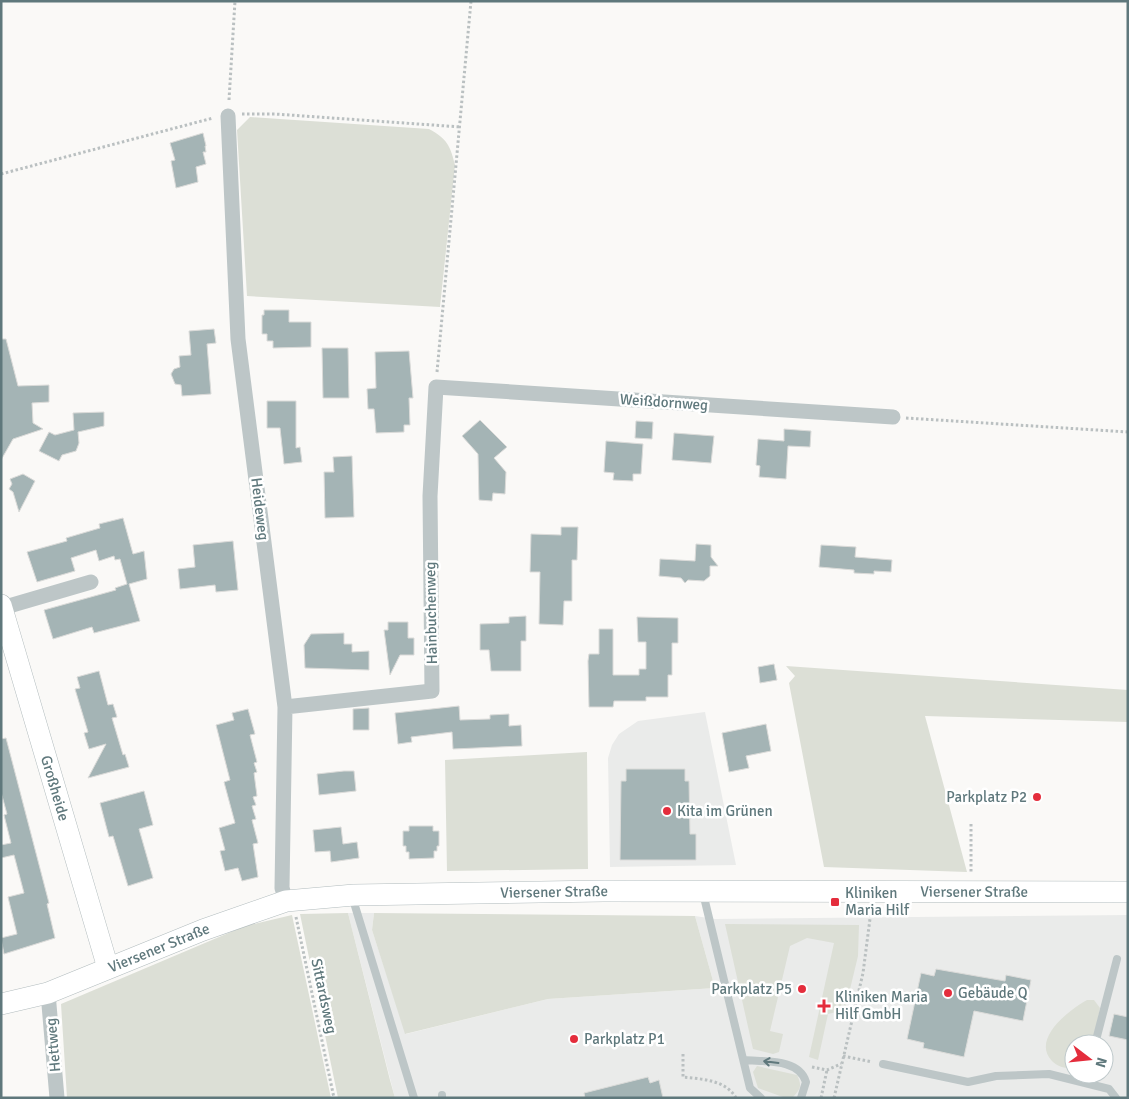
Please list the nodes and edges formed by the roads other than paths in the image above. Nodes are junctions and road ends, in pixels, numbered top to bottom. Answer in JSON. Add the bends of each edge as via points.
{"nodes":[{"id":1,"x":228,"y":116,"type":"road end"},
{"id":2,"x":436,"y":386,"type":"joint"},
{"id":3,"x":893,"y":417,"type":"road end"},
{"id":4,"x":91,"y":582,"type":"dead end"},
{"id":5,"x":2,"y":607,"type":"edge"},
{"id":6,"x":285,"y":707,"type":"junction"},
{"id":7,"x":703,"y":891,"type":"junction"},
{"id":8,"x":1128,"y":892,"type":"edge"},
{"id":9,"x":354,"y":894,"type":"junction"},
{"id":10,"x":286,"y":901,"type":"junction"},
{"id":11,"x":1117,"y":959,"type":"dead end"},
{"id":12,"x":108,"y":968,"type":"junction"},
{"id":13,"x":48,"y":993,"type":"junction"},
{"id":14,"x":1,"y":1004,"type":"edge"},
{"id":15,"x":1098,"y":1034,"type":"edge"},
{"id":16,"x":744,"y":1060,"type":"junction"},
{"id":17,"x":883,"y":1064,"type":"road end"},
{"id":18,"x":1064,"y":1078,"type":"edge"},
{"id":19,"x":1089,"y":1084,"type":"edge"},
{"id":20,"x":57,"y":1098,"type":"edge"},
{"id":21,"x":414,"y":1098,"type":"edge"},
{"id":22,"x":761,"y":1098,"type":"edge"},
{"id":23,"x":801,"y":1098,"type":"edge"},
{"id":24,"x":1116,"y":1098,"type":"edge"}],
"edges":[{"from":1,"to":6,"type":"street","name":"Heideweg","via":[[238,339]]},
{"from":2,"to":3,"type":"street","name":"Weißdornweg"},
{"from":2,"to":6,"type":"street","name":"Hainbuchenweg","via":[[430,496],[432,691]]},
{"from":4,"to":5,"type":"street","name":"Großheide"},
{"from":5,"to":12,"type":"main road","name":"Großheide"},
{"from":6,"to":10,"type":"street","name":"Heideweg","via":[[282,888]]},
{"from":7,"to":8,"type":"main road","name":"Viersener Straße"},
{"from":7,"to":9,"type":"main road","name":"Viersener Straße"},
{"from":7,"to":16,"type":"lane"},
{"from":9,"to":10,"type":"main road","name":"Viersener Straße"},
{"from":9,"to":21,"type":"lane"},
{"from":10,"to":12,"type":"main road","name":"Viersener Straße"},
{"from":11,"to":15,"type":"lane"},
{"from":12,"to":13,"type":"main road","name":"Viersener Straße"},
{"from":13,"to":14,"type":"main road","name":"Viersener Straße"},
{"from":13,"to":20,"type":"street","name":"Hettweg"},
{"from":16,"to":22,"type":"lane","via":[[750,1088]]},
{"from":23,"to":16,"type":"lane","one_way":true,"via":[[806,1088],[805,1077],[789,1064]]},
{"from":17,"to":18,"type":"lane","via":[[968,1082],[996,1076],[1049,1074]]},
{"from":19,"to":24,"type":"lane","via":[[1109,1089]]}]}
